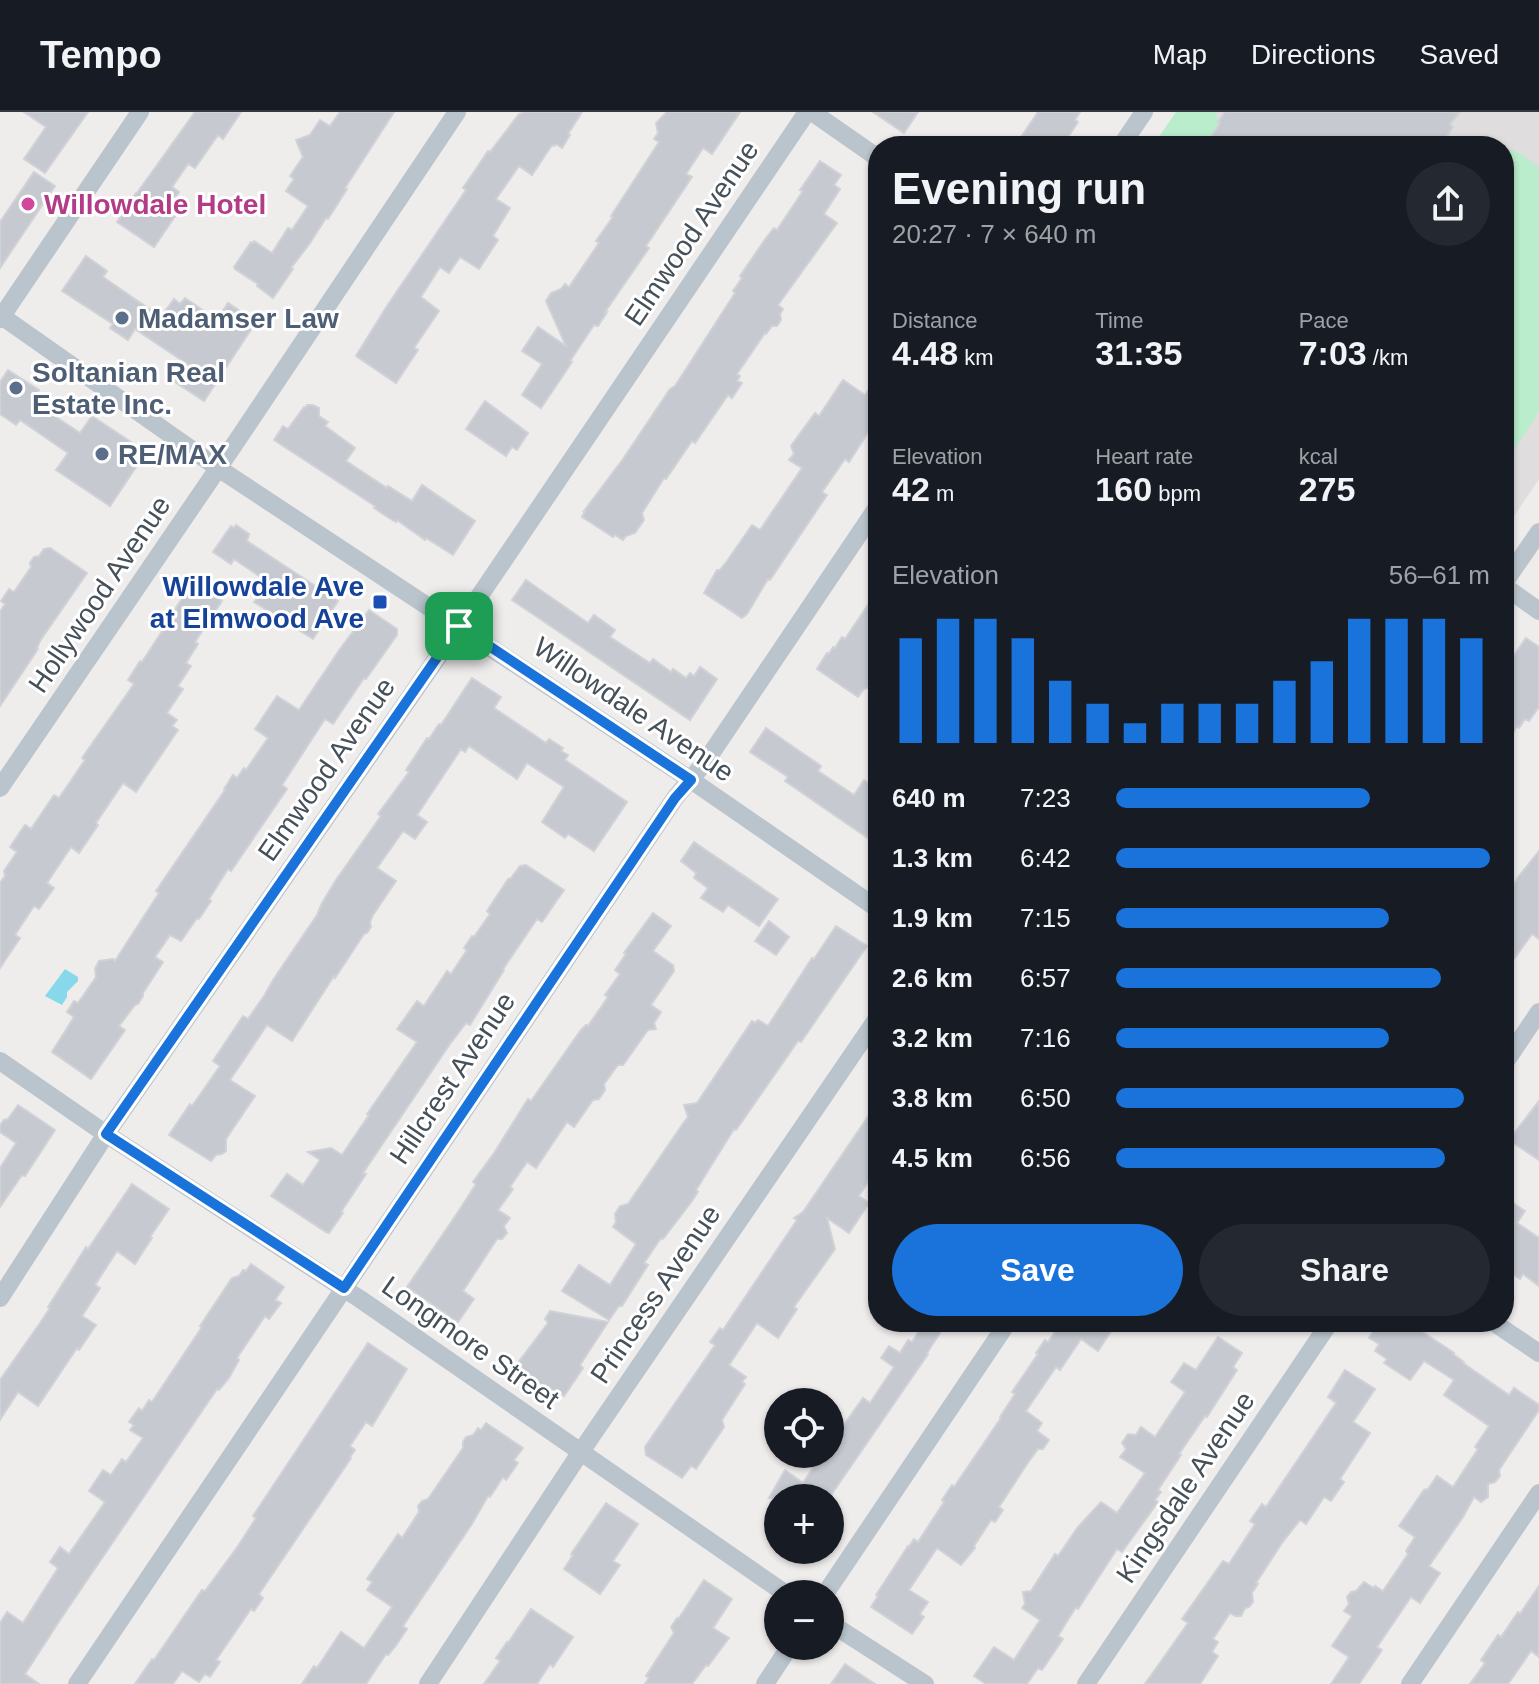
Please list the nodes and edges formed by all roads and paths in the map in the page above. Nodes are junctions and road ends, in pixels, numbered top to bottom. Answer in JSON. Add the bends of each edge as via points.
{"nodes":[{"id":1,"x":140,"y":112,"type":"edge"},
{"id":2,"x":457,"y":112,"type":"edge"},
{"id":3,"x":809,"y":112,"type":"edge"},
{"id":4,"x":1144,"y":112,"type":"edge"},
{"id":5,"x":1128,"y":136,"type":"edge"},
{"id":6,"x":868,"y":151,"type":"edge"},
{"id":7,"x":0,"y":317,"type":"edge"},
{"id":8,"x":218,"y":468,"type":"junction"},
{"id":9,"x":868,"y":521,"type":"edge"},
{"id":10,"x":1539,"y":532,"type":"edge"},
{"id":11,"x":1514,"y":570,"type":"edge"},
{"id":12,"x":1514,"y":592,"type":"edge"},
{"id":13,"x":1539,"y":611,"type":"edge"},
{"id":14,"x":459,"y":626,"type":"junction"},
{"id":15,"x":691,"y":780,"type":"junction"},
{"id":16,"x":0,"y":788,"type":"edge"},
{"id":17,"x":868,"y":902,"type":"edge"},
{"id":18,"x":1539,"y":1012,"type":"edge"},
{"id":19,"x":868,"y":1032,"type":"edge"},
{"id":20,"x":1514,"y":1049,"type":"edge"},
{"id":21,"x":0,"y":1061,"type":"edge"},
{"id":22,"x":106,"y":1134,"type":"junction"},
{"id":23,"x":344,"y":1288,"type":"junction"},
{"id":24,"x":0,"y":1298,"type":"edge"},
{"id":25,"x":1001,"y":1332,"type":"edge"},
{"id":26,"x":1323,"y":1332,"type":"edge"},
{"id":27,"x":1508,"y":1332,"type":"edge"},
{"id":28,"x":1539,"y":1353,"type":"edge"},
{"id":29,"x":580,"y":1453,"type":"junction"},
{"id":30,"x":1539,"y":1493,"type":"edge"},
{"id":31,"x":766,"y":1580,"type":"edge"},
{"id":32,"x":834,"y":1580,"type":"edge"},
{"id":33,"x":844,"y":1632,"type":"edge"},
{"id":34,"x":781,"y":1660,"type":"edge"},
{"id":35,"x":77,"y":1684,"type":"edge"},
{"id":36,"x":428,"y":1684,"type":"edge"},
{"id":37,"x":765,"y":1684,"type":"edge"},
{"id":38,"x":925,"y":1684,"type":"edge"},
{"id":39,"x":1086,"y":1684,"type":"edge"},
{"id":40,"x":1410,"y":1684,"type":"edge"}],
"edges":[{"from":1,"to":7,"type":"street"},
{"from":2,"to":8,"type":"street","name":"Hollywood Avenue"},
{"from":3,"to":6,"type":"street"},
{"from":3,"to":14,"type":"street","name":"Elmwood Avenue"},
{"from":4,"to":5,"type":"street"},
{"from":7,"to":8,"type":"street","name":"Willowdale Avenue"},
{"from":8,"to":14,"type":"street","name":"Willowdale Avenue"},
{"from":8,"to":16,"type":"street","name":"Hollywood Avenue"},
{"from":9,"to":15,"type":"street","name":"Hillcrest Avenue"},
{"from":10,"to":11,"type":"street"},
{"from":12,"to":13,"type":"street"},
{"from":14,"to":15,"type":"street","name":"Willowdale Avenue"},
{"from":14,"to":22,"type":"street","name":"Elmwood Avenue"},
{"from":15,"to":17,"type":"street","name":"Willowdale Avenue"},
{"from":15,"to":23,"type":"street","name":"Hillcrest Avenue"},
{"from":18,"to":20,"type":"street"},
{"from":19,"to":29,"type":"street","name":"Princess Avenue"},
{"from":21,"to":22,"type":"street","name":"Longmore Street"},
{"from":22,"to":23,"type":"street","name":"Longmore Street"},
{"from":22,"to":24,"type":"street","name":"Elmwood Avenue"},
{"from":23,"to":29,"type":"street","name":"Longmore Street"},
{"from":23,"to":35,"type":"street","name":"Hillcrest Avenue"},
{"from":25,"to":32,"type":"street"},
{"from":26,"to":39,"type":"street","name":"Kingsdale Avenue"},
{"from":27,"to":28,"type":"street"},
{"from":29,"to":31,"type":"street","name":"Longmore Street"},
{"from":29,"to":36,"type":"street","name":"Princess Avenue"},
{"from":30,"to":40,"type":"street"},
{"from":33,"to":38,"type":"street"},
{"from":34,"to":37,"type":"street"}]}
